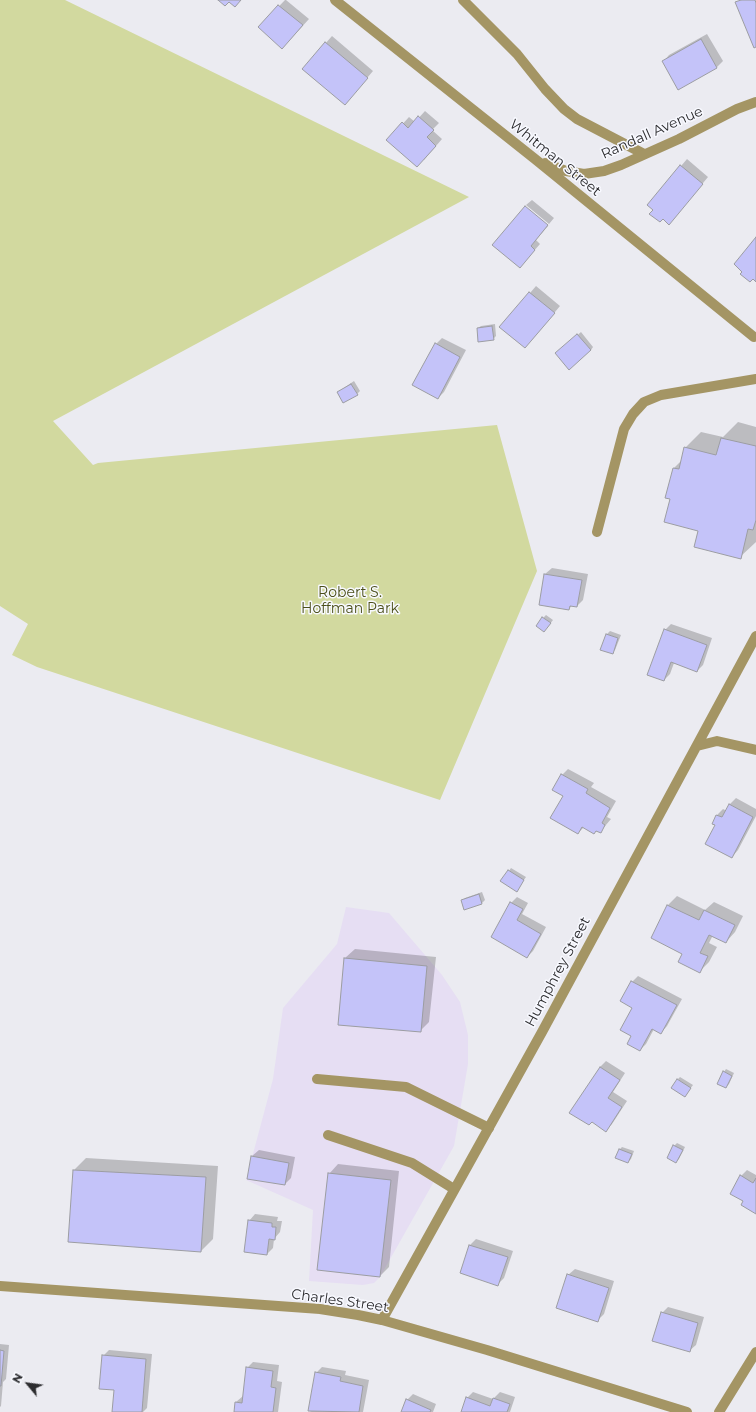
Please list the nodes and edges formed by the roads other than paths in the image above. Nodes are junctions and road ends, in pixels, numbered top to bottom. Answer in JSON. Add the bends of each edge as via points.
{"nodes":[{"id":1,"x":335,"y":0,"type":"edge"},
{"id":2,"x":463,"y":0,"type":"edge"},
{"id":3,"x":756,"y":102,"type":"edge"},
{"id":4,"x":644,"y":154,"type":"junction"},
{"id":5,"x":535,"y":159,"type":"junction"},
{"id":6,"x":755,"y":338,"type":"edge"},
{"id":7,"x":756,"y":379,"type":"edge"},
{"id":8,"x":597,"y":532,"type":"dead end"},
{"id":9,"x":756,"y":636,"type":"edge"},
{"id":10,"x":697,"y":746,"type":"junction"},
{"id":11,"x":756,"y":750,"type":"edge"},
{"id":12,"x":317,"y":1079,"type":"dead end"},
{"id":13,"x":489,"y":1128,"type":"junction"},
{"id":14,"x":328,"y":1135,"type":"dead end"},
{"id":15,"x":454,"y":1189,"type":"junction"},
{"id":16,"x":0,"y":1286,"type":"edge"},
{"id":17,"x":382,"y":1320,"type":"junction"},
{"id":18,"x":756,"y":1352,"type":"edge"},
{"id":19,"x":687,"y":1412,"type":"edge"},
{"id":20,"x":719,"y":1412,"type":"edge"}],
"edges":[{"from":1,"to":5,"type":"street","name":"Whitman Street"},
{"from":2,"to":4,"type":"street","via":[[517,54],[564,109],[577,119]]},
{"from":3,"to":4,"type":"street","name":"Randall Avenue"},
{"from":4,"to":5,"type":"street","name":"Randall Avenue","via":[[604,171],[584,174],[566,171]]},
{"from":5,"to":6,"type":"street","name":"Whitman Street"},
{"from":7,"to":8,"type":"street","via":[[661,395],[644,402],[624,429]]},
{"from":9,"to":10,"type":"street","name":"Humphrey Street"},
{"from":10,"to":11,"type":"street","via":[[717,741]]},
{"from":10,"to":13,"type":"street","name":"Humphrey Street"},
{"from":12,"to":13,"type":"street","via":[[406,1087]]},
{"from":13,"to":15,"type":"street","name":"Humphrey Street"},
{"from":14,"to":15,"type":"street","via":[[412,1163]]},
{"from":15,"to":17,"type":"street","name":"Humphrey Street"},
{"from":16,"to":17,"type":"street","name":"Charles Street","via":[[320,1309]]},
{"from":17,"to":19,"type":"street","name":"Charles Street"},
{"from":18,"to":20,"type":"street"}]}
